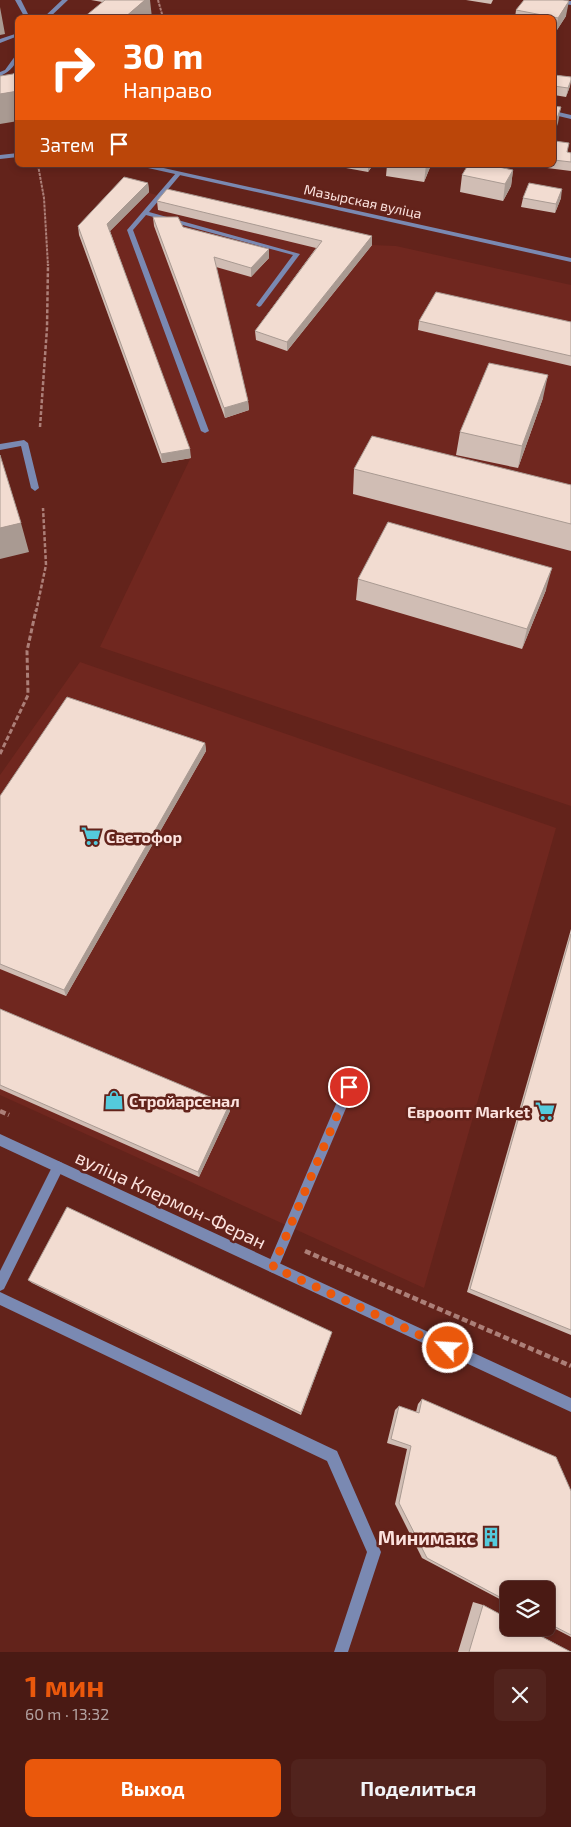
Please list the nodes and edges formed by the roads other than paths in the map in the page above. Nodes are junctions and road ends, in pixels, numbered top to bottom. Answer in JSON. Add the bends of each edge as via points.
{"nodes":[{"id":1,"x":18,"y":0,"type":"edge"},
{"id":2,"x":65,"y":0,"type":"edge"},
{"id":3,"x":553,"y":0,"type":"edge"},
{"id":4,"x":571,"y":3,"type":"edge"},
{"id":5,"x":26,"y":15,"type":"edge"},
{"id":6,"x":48,"y":15,"type":"edge"},
{"id":7,"x":15,"y":35,"type":"edge"},
{"id":8,"x":0,"y":41,"type":"edge"},
{"id":9,"x":15,"y":59,"type":"edge"},
{"id":10,"x":0,"y":74,"type":"edge"},
{"id":11,"x":556,"y":113,"type":"edge"},
{"id":12,"x":571,"y":116,"type":"edge"},
{"id":13,"x":15,"y":155,"type":"edge"},
{"id":14,"x":0,"y":157,"type":"edge"},
{"id":15,"x":150,"y":167,"type":"dead end"},
{"id":16,"x":178,"y":174,"type":"junction"},
{"id":17,"x":145,"y":213,"type":"junction"},
{"id":18,"x":571,"y":260,"type":"edge"},
{"id":19,"x":259,"y":305,"type":"dead end"},
{"id":20,"x":205,"y":431,"type":"dead end"},
{"id":21,"x":0,"y":447,"type":"edge"},
{"id":22,"x":35,"y":488,"type":"dead end"},
{"id":23,"x":349,"y":1087,"type":"dead end"},
{"id":24,"x":0,"y":1140,"type":"edge"},
{"id":25,"x":58,"y":1167,"type":"junction"},
{"id":26,"x":273,"y":1267,"type":"junction"},
{"id":27,"x":0,"y":1285,"type":"edge"},
{"id":28,"x":0,"y":1298,"type":"edge"},
{"id":29,"x":571,"y":1404,"type":"edge"},
{"id":30,"x":341,"y":1652,"type":"edge"}],
"edges":[{"from":1,"to":5,"type":"street"},
{"from":2,"to":6,"type":"street"},
{"from":3,"to":4,"type":"street"},
{"from":7,"to":8,"type":"street"},
{"from":9,"to":10,"type":"street","via":[[7,71]]},
{"from":11,"to":12,"type":"street"},
{"from":13,"to":14,"type":"street"},
{"from":15,"to":16,"type":"street","name":"Мазырская вуліца"},
{"from":16,"to":17,"type":"street"},
{"from":16,"to":18,"type":"street","name":"Мазырская вуліца"},
{"from":17,"to":19,"type":"street","via":[[297,254]]},
{"from":17,"to":20,"type":"street","via":[[130,230]]},
{"from":21,"to":22,"type":"street","via":[[24,443]]},
{"from":23,"to":26,"type":"street"},
{"from":24,"to":25,"type":"street","name":"вуліца Клермон-Феран"},
{"from":25,"to":26,"type":"street","name":"вуліца Клермон-Феран"},
{"from":25,"to":27,"type":"street"},
{"from":26,"to":29,"type":"street","name":"вуліца Клермон-Феран"},
{"from":28,"to":30,"type":"street","via":[[332,1456],[374,1552]]}]}
